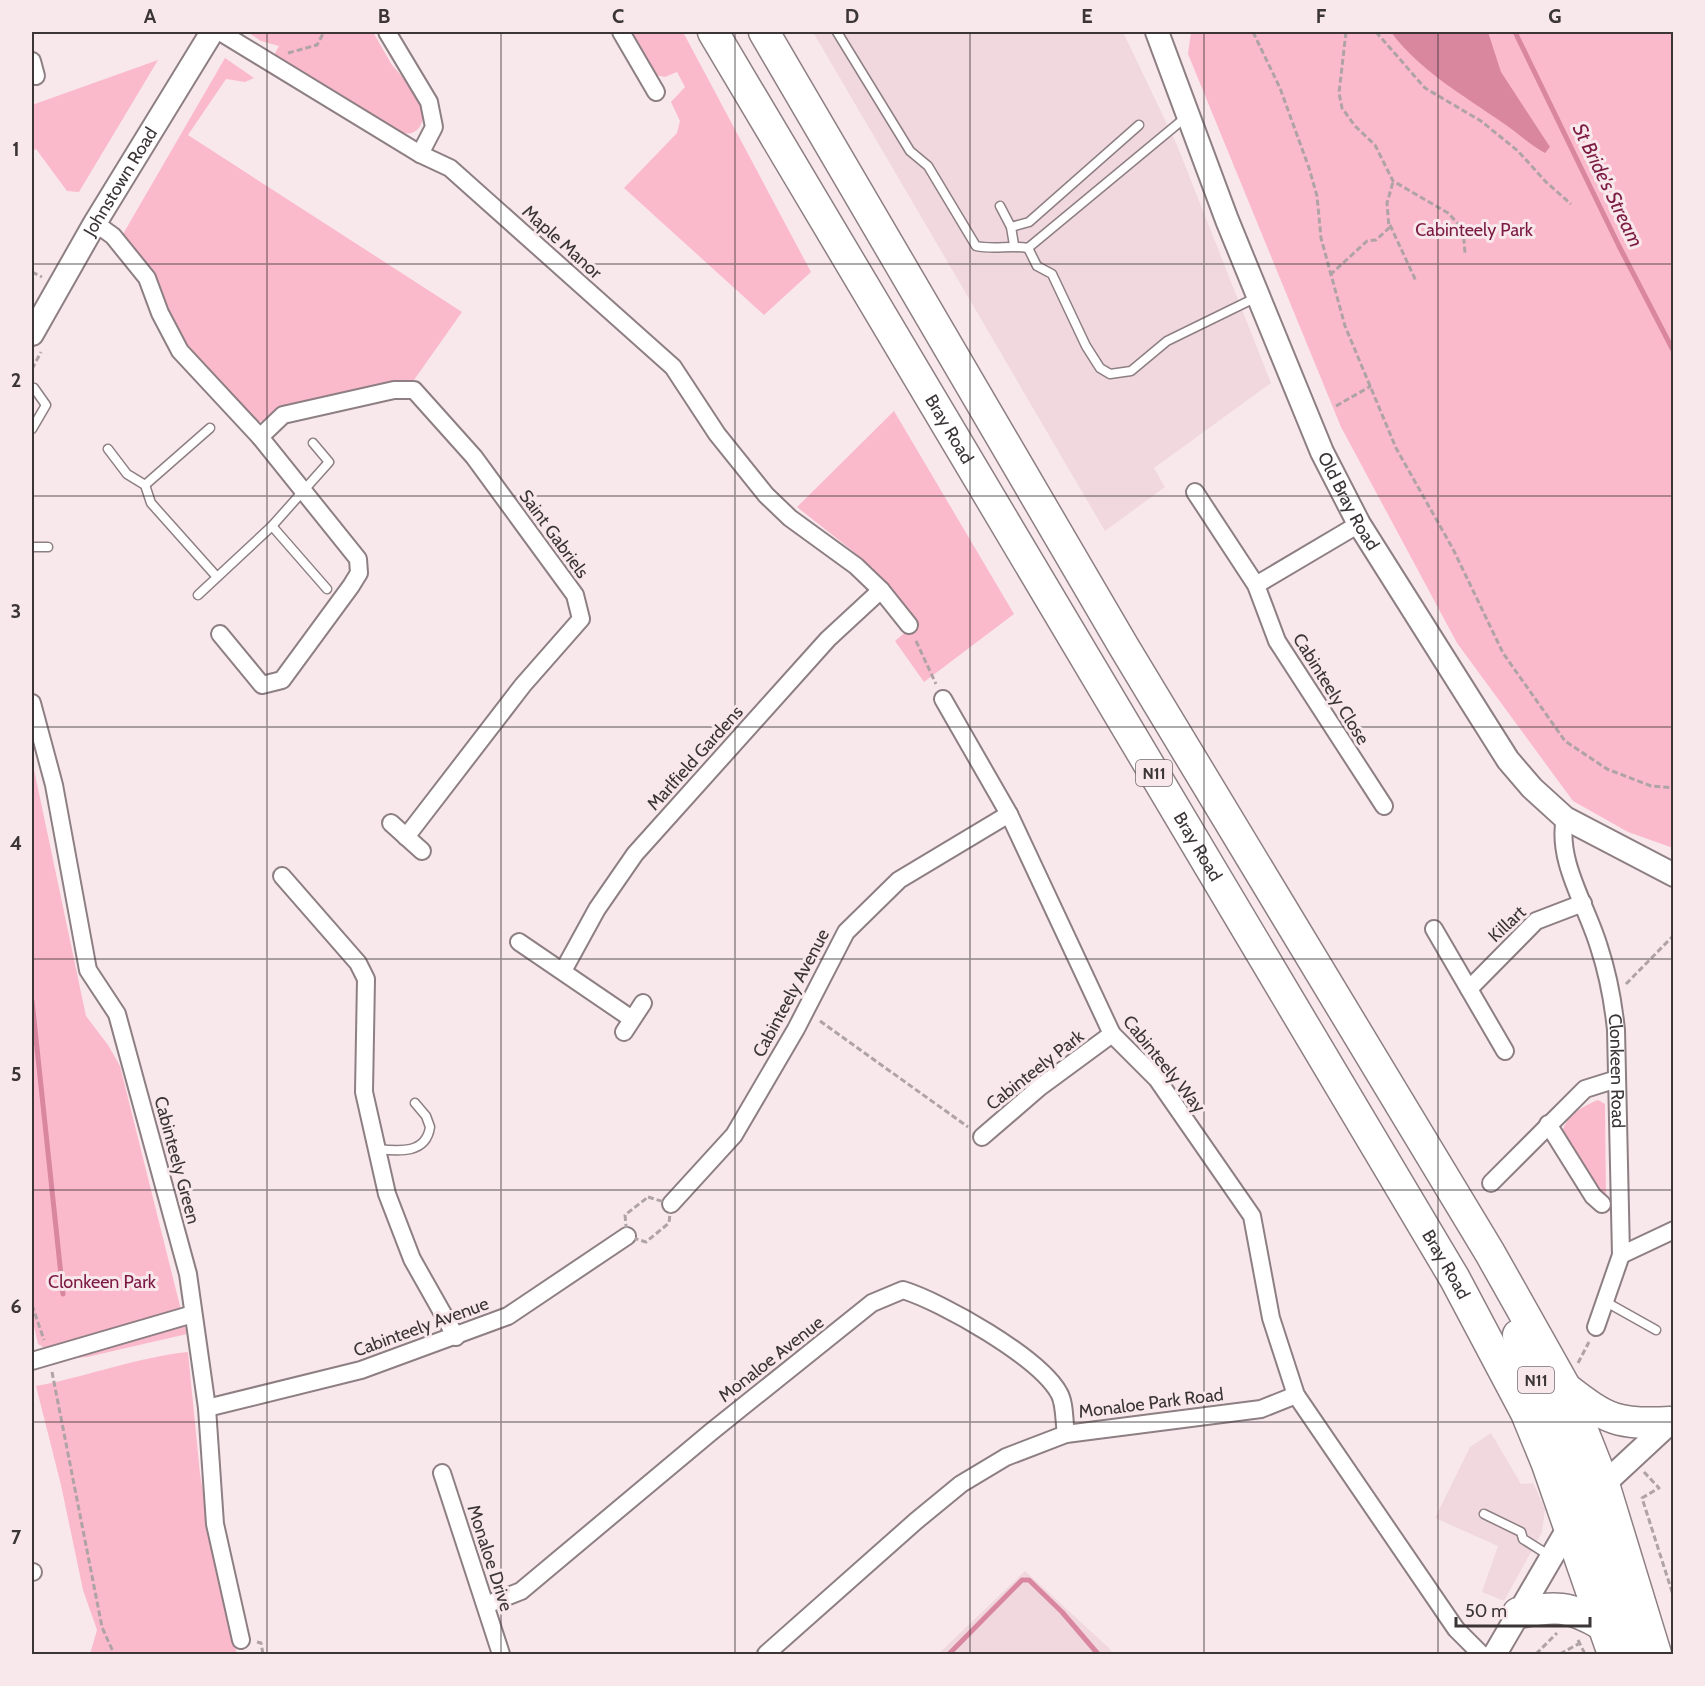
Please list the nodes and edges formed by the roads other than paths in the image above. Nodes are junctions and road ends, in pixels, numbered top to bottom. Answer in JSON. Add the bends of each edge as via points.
{"nodes":[{"id":1,"x":212,"y":32,"type":"edge"},
{"id":2,"x":220,"y":32,"type":"edge"},
{"id":3,"x":387,"y":32,"type":"edge"},
{"id":4,"x":621,"y":32,"type":"edge"},
{"id":5,"x":713,"y":32,"type":"edge"},
{"id":6,"x":764,"y":32,"type":"edge"},
{"id":7,"x":837,"y":32,"type":"edge"},
{"id":8,"x":1157,"y":32,"type":"edge"},
{"id":9,"x":656,"y":92,"type":"dead end"},
{"id":10,"x":1189,"y":115,"type":"junction"},
{"id":11,"x":1139,"y":126,"type":"dead end"},
{"id":12,"x":420,"y":154,"type":"junction"},
{"id":13,"x":1000,"y":206,"type":"dead end"},
{"id":14,"x":95,"y":222,"type":"junction"},
{"id":15,"x":1011,"y":227,"type":"junction"},
{"id":16,"x":1014,"y":245,"type":"junction"},
{"id":17,"x":1028,"y":248,"type":"junction"},
{"id":18,"x":1257,"y":296,"type":"junction"},
{"id":19,"x":32,"y":334,"type":"edge"},
{"id":20,"x":34,"y":388,"type":"dead end"},
{"id":21,"x":210,"y":428,"type":"dead end"},
{"id":22,"x":32,"y":429,"type":"edge"},
{"id":23,"x":260,"y":437,"type":"junction"},
{"id":24,"x":313,"y":443,"type":"dead end"},
{"id":25,"x":108,"y":449,"type":"dead end"},
{"id":26,"x":145,"y":485,"type":"junction"},
{"id":27,"x":305,"y":491,"type":"junction"},
{"id":28,"x":1195,"y":492,"type":"dead end"},
{"id":29,"x":1359,"y":524,"type":"junction"},
{"id":30,"x":272,"y":526,"type":"junction"},
{"id":31,"x":32,"y":546,"type":"edge"},
{"id":32,"x":48,"y":547,"type":"dead end"},
{"id":33,"x":217,"y":578,"type":"junction"},
{"id":34,"x":1256,"y":585,"type":"junction"},
{"id":35,"x":327,"y":589,"type":"dead end"},
{"id":36,"x":881,"y":591,"type":"junction"},
{"id":37,"x":198,"y":595,"type":"dead end"},
{"id":38,"x":909,"y":625,"type":"road end"},
{"id":39,"x":220,"y":634,"type":"dead end"},
{"id":40,"x":943,"y":699,"type":"road end"},
{"id":41,"x":32,"y":703,"type":"edge"},
{"id":42,"x":1384,"y":806,"type":"dead end"},
{"id":43,"x":1009,"y":814,"type":"junction"},
{"id":44,"x":1565,"y":818,"type":"junction"},
{"id":45,"x":390,"y":823,"type":"dead end"},
{"id":46,"x":406,"y":837,"type":"junction"},
{"id":47,"x":422,"y":851,"type":"dead end"},
{"id":48,"x":1674,"y":875,"type":"edge"},
{"id":49,"x":282,"y":876,"type":"dead end"},
{"id":50,"x":1583,"y":903,"type":"junction"},
{"id":51,"x":1434,"y":929,"type":"dead end"},
{"id":52,"x":519,"y":942,"type":"dead end"},
{"id":53,"x":563,"y":971,"type":"junction"},
{"id":54,"x":1469,"y":989,"type":"junction"},
{"id":55,"x":643,"y":1003,"type":"dead end"},
{"id":56,"x":1112,"y":1034,"type":"junction"},
{"id":57,"x":1505,"y":1051,"type":"dead end"},
{"id":58,"x":1617,"y":1079,"type":"junction"},
{"id":59,"x":415,"y":1103,"type":"dead end"},
{"id":60,"x":1548,"y":1124,"type":"junction"},
{"id":61,"x":982,"y":1137,"type":"road end"},
{"id":62,"x":377,"y":1149,"type":"junction"},
{"id":63,"x":1491,"y":1183,"type":"dead end"},
{"id":64,"x":671,"y":1204,"type":"road end"},
{"id":65,"x":1602,"y":1204,"type":"dead end"},
{"id":66,"x":1674,"y":1230,"type":"edge"},
{"id":67,"x":627,"y":1236,"type":"road end"},
{"id":68,"x":1490,"y":1253,"type":"junction"},
{"id":69,"x":1621,"y":1255,"type":"junction"},
{"id":70,"x":1606,"y":1302,"type":"junction"},
{"id":71,"x":193,"y":1314,"type":"junction"},
{"id":72,"x":1596,"y":1327,"type":"road end"},
{"id":73,"x":1656,"y":1330,"type":"dead end"},
{"id":74,"x":456,"y":1337,"type":"junction"},
{"id":75,"x":36,"y":1359,"type":"edge"},
{"id":76,"x":1566,"y":1389,"type":"junction"},
{"id":77,"x":1296,"y":1395,"type":"junction"},
{"id":78,"x":207,"y":1407,"type":"junction"},
{"id":79,"x":1672,"y":1420,"type":"edge"},
{"id":80,"x":1066,"y":1434,"type":"junction"},
{"id":81,"x":442,"y":1473,"type":"dead end"},
{"id":82,"x":1604,"y":1484,"type":"junction"},
{"id":83,"x":1484,"y":1514,"type":"dead end"},
{"id":84,"x":1579,"y":1515,"type":"junction"},
{"id":85,"x":1551,"y":1557,"type":"junction"},
{"id":86,"x":486,"y":1605,"type":"junction"},
{"id":87,"x":1518,"y":1613,"type":"junction"},
{"id":88,"x":1602,"y":1625,"type":"junction"},
{"id":89,"x":241,"y":1640,"type":"dead end"},
{"id":90,"x":501,"y":1654,"type":"edge"},
{"id":91,"x":766,"y":1654,"type":"edge"},
{"id":92,"x":1481,"y":1654,"type":"edge"},
{"id":93,"x":1495,"y":1654,"type":"edge"},
{"id":94,"x":1612,"y":1654,"type":"edge"},
{"id":95,"x":1634,"y":1654,"type":"edge"},
{"id":96,"x":1656,"y":1654,"type":"edge"}],
"edges":[{"from":1,"to":14,"type":"street","name":"Johnstown Road"},
{"from":2,"to":12,"type":"street","name":"Maple Manor"},
{"from":3,"to":12,"type":"street","via":[[429,102],[434,127]]},
{"from":4,"to":9,"type":"street"},
{"from":5,"to":84,"type":"highway","name":"Bray Road","number":"N11","via":[[1455,1279]]},
{"from":6,"to":68,"type":"highway","number":"N11","via":[[1131,657]]},
{"from":7,"to":16,"type":"lane","via":[[910,151],[928,166],[976,246],[989,249]]},
{"from":8,"to":10,"type":"street","name":"Old Bray Road"},
{"from":10,"to":17,"type":"lane"},
{"from":10,"to":18,"type":"street","name":"Old Bray Road"},
{"from":11,"to":15,"type":"lane","via":[[1029,222]]},
{"from":12,"to":36,"type":"street","name":"Maple Manor","via":[[450,168],[673,367],[717,434],[766,495],[790,518],[856,566]]},
{"from":13,"to":15,"type":"lane"},
{"from":14,"to":19,"type":"street","name":"Johnstown Road"},
{"from":14,"to":23,"type":"street","via":[[113,236],[147,278],[180,351]]},
{"from":15,"to":16,"type":"lane"},
{"from":16,"to":17,"type":"lane"},
{"from":17,"to":18,"type":"lane","via":[[1037,266],[1052,274],[1086,346],[1100,368],[1110,374],[1131,371],[1167,341]]},
{"from":18,"to":29,"type":"street","name":"Old Bray Road","via":[[1305,415]]},
{"from":20,"to":22,"type":"lane","via":[[46,405]]},
{"from":21,"to":26,"type":"lane"},
{"from":23,"to":27,"type":"street"},
{"from":23,"to":46,"type":"street","name":"Saint Gabriels","via":[[283,415],[394,390],[414,390],[474,457],[575,596],[581,619],[523,684]]},
{"from":24,"to":27,"type":"lane","via":[[329,462]]},
{"from":25,"to":26,"type":"lane","via":[[127,474]]},
{"from":26,"to":33,"type":"lane","via":[[151,503]]},
{"from":27,"to":30,"type":"lane"},
{"from":27,"to":39,"type":"street","via":[[358,559],[359,573],[282,680],[262,685]]},
{"from":28,"to":34,"type":"street","name":"Cabinteely Close"},
{"from":29,"to":34,"type":"street"},
{"from":29,"to":44,"type":"street","name":"Old Bray Road","via":[[1508,760]]},
{"from":30,"to":33,"type":"lane"},
{"from":30,"to":35,"type":"lane"},
{"from":31,"to":32,"type":"lane"},
{"from":33,"to":37,"type":"lane"},
{"from":34,"to":42,"type":"street","name":"Cabinteely Close","via":[[1277,641]]},
{"from":36,"to":38,"type":"street"},
{"from":36,"to":53,"type":"street","name":"Marlfield Gardens","via":[[828,639],[635,854],[597,909]]},
{"from":40,"to":43,"type":"street","name":"Cabinteely Way"},
{"from":41,"to":71,"type":"street","name":"Cabinteely Green","via":[[54,785],[88,970],[117,1014],[188,1274]]},
{"from":43,"to":56,"type":"street","name":"Cabinteely Way"},
{"from":43,"to":64,"type":"street","name":"Cabinteely Avenue","via":[[899,880],[846,932],[734,1135]]},
{"from":44,"to":48,"type":"street","name":"Old Bray Road"},
{"from":44,"to":50,"type":"street","name":"Clonkeen Road","via":[[1563,844]]},
{"from":45,"to":46,"type":"street"},
{"from":46,"to":47,"type":"street"},
{"from":49,"to":62,"type":"street","via":[[358,963],[366,979],[364,1092]]},
{"from":50,"to":54,"type":"street","name":"Killart","via":[[1536,921]]},
{"from":50,"to":58,"type":"street","name":"Clonkeen Road","via":[[1612,998]]},
{"from":51,"to":54,"type":"street"},
{"from":52,"to":53,"type":"street"},
{"from":53,"to":55,"type":"street","via":[[628,1025]]},
{"from":54,"to":57,"type":"street"},
{"from":56,"to":61,"type":"street","name":"Cabinteely Park","via":[[1040,1087]]},
{"from":56,"to":77,"type":"street","name":"Cabinteely Way","via":[[1157,1079],[1252,1216],[1271,1318]]},
{"from":58,"to":60,"type":"street","via":[[1586,1089]]},
{"from":58,"to":69,"type":"street","name":"Clonkeen Road"},
{"from":59,"to":62,"type":"lane","via":[[430,1127],[421,1144],[407,1152]]},
{"from":60,"to":63,"type":"street"},
{"from":60,"to":65,"type":"street"},
{"from":62,"to":74,"type":"street","via":[[387,1194],[412,1259]]},
{"from":66,"to":69,"type":"street"},
{"from":67,"to":74,"type":"street","name":"Cabinteely Avenue","via":[[508,1316]]},
{"from":68,"to":76,"type":"highway","number":"N11"},
{"from":68,"to":84,"type":"highway","number":"N11"},
{"from":69,"to":70,"type":"street","name":"Clonkeen Road"},
{"from":70,"to":72,"type":"street","name":"Clonkeen Road"},
{"from":70,"to":73,"type":"lane"},
{"from":71,"to":75,"type":"street"},
{"from":71,"to":78,"type":"street","name":"Cabinteely Green"},
{"from":74,"to":78,"type":"street","name":"Cabinteely Avenue","via":[[361,1370]]},
{"from":76,"to":79,"type":"highway","via":[[1612,1419],[1640,1424]]},
{"from":76,"to":82,"type":"highway","number":"N11"},
{"from":77,"to":80,"type":"street","name":"Monaloe Park Road","via":[[1261,1409]]},
{"from":77,"to":92,"type":"street","via":[[1456,1629]]},
{"from":78,"to":89,"type":"street","name":"Cabinteely Green","via":[[216,1524]]},
{"from":79,"to":82,"type":"street"},
{"from":80,"to":86,"type":"street","name":"Monaloe Avenue","via":[[1060,1394],[1031,1363],[932,1299],[903,1290],[872,1302],[521,1591]]},
{"from":80,"to":91,"type":"street","name":"Monaloe Park Road","via":[[1006,1457],[961,1484]]},
{"from":81,"to":86,"type":"street","name":"Monaloe Drive"},
{"from":82,"to":84,"type":"street"},
{"from":82,"to":96,"type":"highway","number":"N11"},
{"from":83,"to":85,"type":"lane","via":[[1521,1532],[1523,1539]]},
{"from":84,"to":85,"type":"street"},
{"from":84,"to":88,"type":"highway","name":"Bray Road","number":"N11"},
{"from":84,"to":95,"type":"highway","number":"N11","via":[[1607,1560]]},
{"from":85,"to":87,"type":"street"},
{"from":86,"to":90,"type":"street","name":"Monaloe Drive"},
{"from":87,"to":88,"type":"highway","via":[[1566,1607]]},
{"from":87,"to":93,"type":"street"},
{"from":88,"to":94,"type":"highway","name":"Bray Road","number":"N11"}]}
